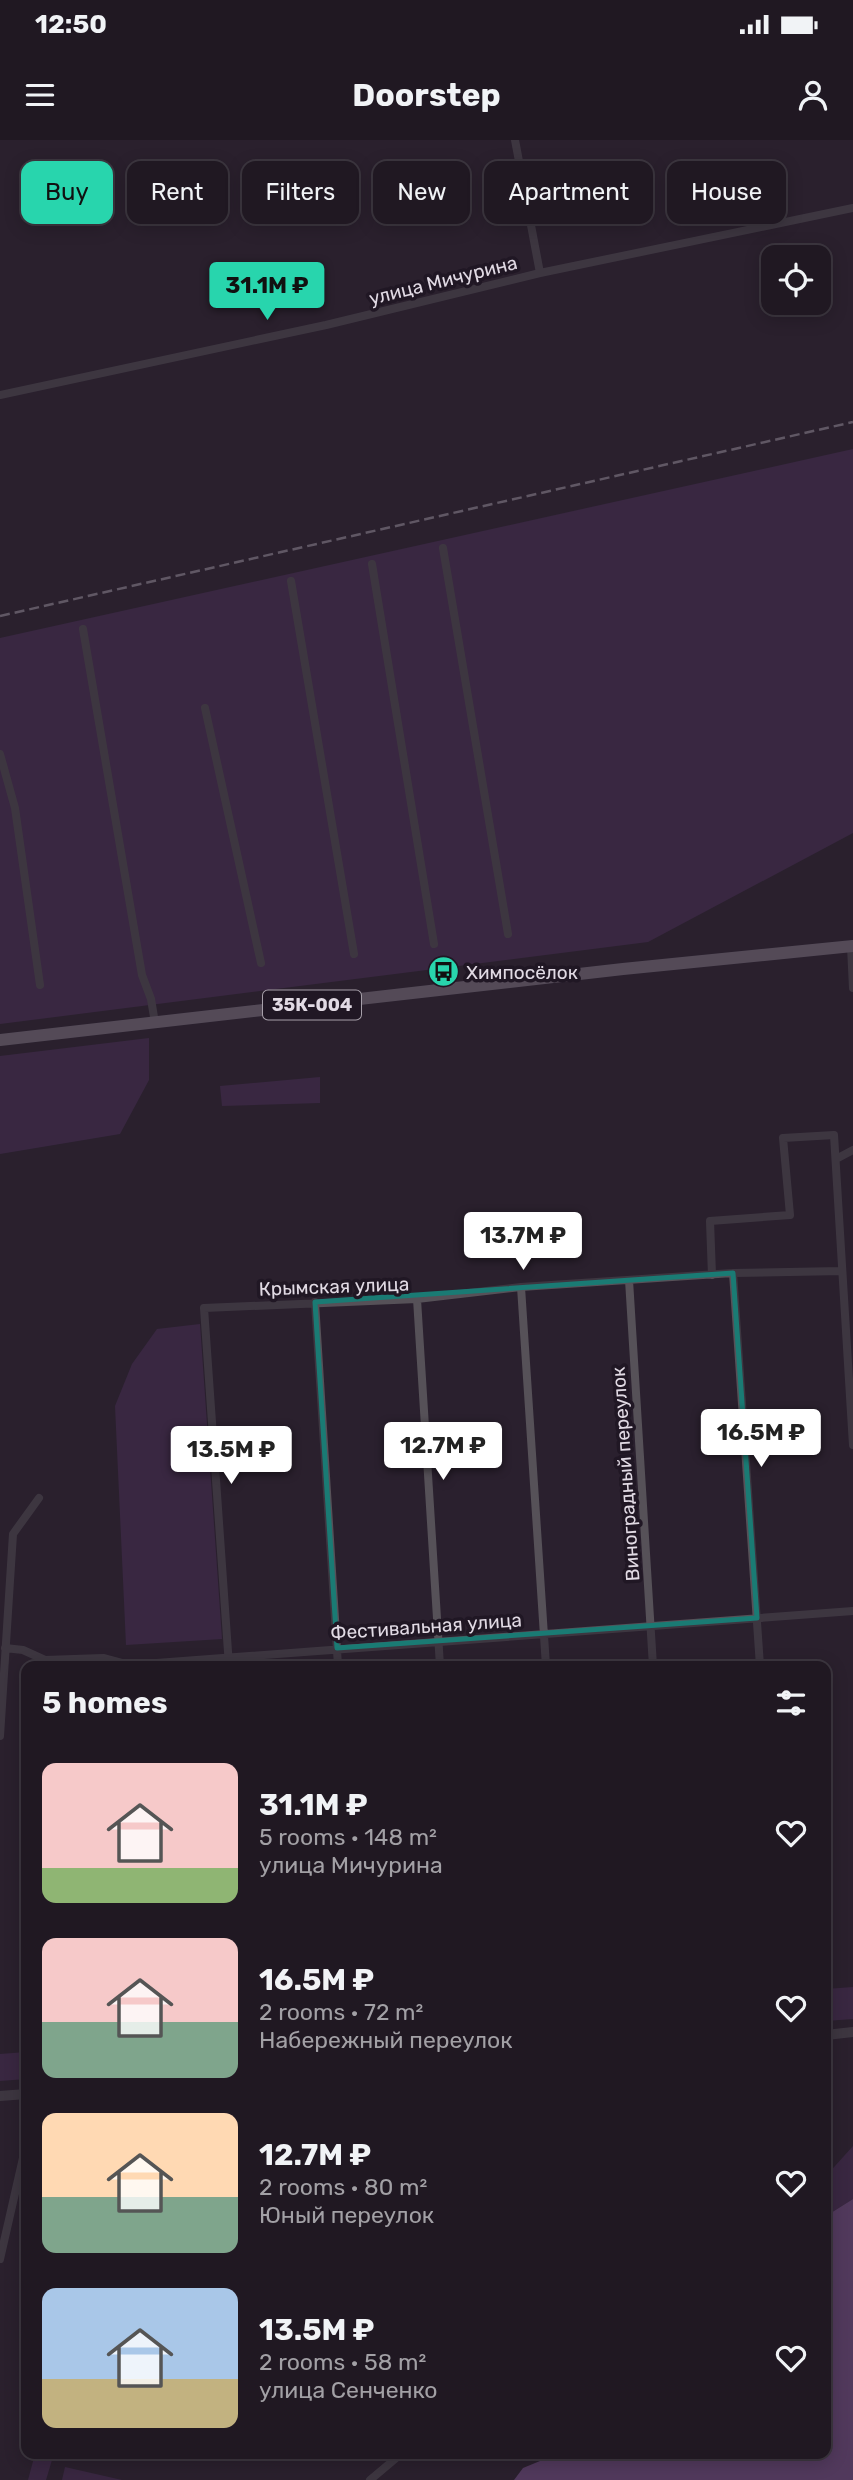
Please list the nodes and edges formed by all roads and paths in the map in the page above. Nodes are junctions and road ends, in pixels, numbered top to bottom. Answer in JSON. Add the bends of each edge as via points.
{"nodes":[{"id":1,"x":514,"y":140,"type":"edge"},
{"id":2,"x":853,"y":208,"type":"edge"},
{"id":3,"x":540,"y":273,"type":"junction"},
{"id":4,"x":0,"y":395,"type":"edge"},
{"id":5,"x":443,"y":548,"type":"dead end"},
{"id":6,"x":372,"y":564,"type":"dead end"},
{"id":7,"x":291,"y":581,"type":"dead end"},
{"id":8,"x":83,"y":629,"type":"dead end"},
{"id":9,"x":205,"y":708,"type":"dead end"},
{"id":10,"x":0,"y":754,"type":"edge"},
{"id":11,"x":508,"y":934,"type":"dead end"},
{"id":12,"x":434,"y":944,"type":"dead end"},
{"id":13,"x":852,"y":946,"type":"edge"},
{"id":14,"x":354,"y":954,"type":"dead end"},
{"id":15,"x":261,"y":963,"type":"dead end"},
{"id":16,"x":40,"y":985,"type":"dead end"},
{"id":17,"x":853,"y":988,"type":"edge"},
{"id":18,"x":155,"y":1023,"type":"junction"},
{"id":19,"x":0,"y":1040,"type":"edge"},
{"id":20,"x":853,"y":1150,"type":"edge"},
{"id":21,"x":836,"y":1159,"type":"junction"},
{"id":22,"x":842,"y":1271,"type":"junction"},
{"id":23,"x":733,"y":1273,"type":"junction"},
{"id":24,"x":712,"y":1275,"type":"junction"},
{"id":25,"x":629,"y":1280,"type":"junction"},
{"id":26,"x":521,"y":1287,"type":"junction"},
{"id":27,"x":416,"y":1299,"type":"junction"},
{"id":28,"x":315,"y":1302,"type":"junction"},
{"id":29,"x":853,"y":1445,"type":"edge"},
{"id":30,"x":39,"y":1498,"type":"dead end"},
{"id":31,"x":853,"y":1611,"type":"edge"},
{"id":32,"x":757,"y":1618,"type":"junction"},
{"id":33,"x":651,"y":1625,"type":"junction"},
{"id":34,"x":544,"y":1633,"type":"junction"},
{"id":35,"x":439,"y":1640,"type":"junction"},
{"id":36,"x":5,"y":1648,"type":"junction"},
{"id":37,"x":337,"y":1648,"type":"junction"},
{"id":38,"x":115,"y":1661,"type":"edge"},
{"id":39,"x":229,"y":1661,"type":"edge"},
{"id":40,"x":237,"y":1661,"type":"edge"},
{"id":41,"x":338,"y":1661,"type":"edge"},
{"id":42,"x":440,"y":1661,"type":"edge"},
{"id":43,"x":546,"y":1661,"type":"edge"},
{"id":44,"x":653,"y":1661,"type":"edge"},
{"id":45,"x":760,"y":1661,"type":"edge"},
{"id":46,"x":1,"y":1732,"type":"edge"},
{"id":47,"x":853,"y":2032,"type":"edge"},
{"id":48,"x":831,"y":2034,"type":"edge"},
{"id":49,"x":21,"y":2094,"type":"edge"},
{"id":50,"x":0,"y":2096,"type":"edge"},
{"id":51,"x":21,"y":2167,"type":"edge"},
{"id":52,"x":0,"y":2259,"type":"edge"},
{"id":53,"x":395,"y":2459,"type":"edge"},
{"id":54,"x":370,"y":2480,"type":"edge"}],
"edges":[{"from":1,"to":3,"type":"street"},
{"from":2,"to":3,"type":"street","name":"улица Мичурина"},
{"from":3,"to":4,"type":"street","name":"улица Мичурина","via":[[326,325]]},
{"from":5,"to":11,"type":"street"},
{"from":6,"to":12,"type":"street"},
{"from":7,"to":14,"type":"street"},
{"from":8,"to":18,"type":"street","via":[[142,975]]},
{"from":9,"to":15,"type":"street"},
{"from":10,"to":16,"type":"street","via":[[15,808]]},
{"from":13,"to":17,"type":"street"},
{"from":13,"to":18,"type":"main road","number":"35К-004"},
{"from":18,"to":19,"type":"main road","number":"35К-004"},
{"from":20,"to":21,"type":"street"},
{"from":21,"to":22,"type":"street"},
{"from":21,"to":24,"type":"street","via":[[834,1135],[783,1138],[790,1215],[710,1222]]},
{"from":22,"to":23,"type":"street","name":"Крымская улица"},
{"from":22,"to":29,"type":"street"},
{"from":23,"to":24,"type":"street","name":"Крымская улица"},
{"from":23,"to":32,"type":"street"},
{"from":24,"to":25,"type":"street","name":"Крымская улица"},
{"from":25,"to":26,"type":"street","name":"Крымская улица"},
{"from":25,"to":33,"type":"street","name":"Виноградный переулок"},
{"from":26,"to":27,"type":"street","name":"Крымская улица"},
{"from":26,"to":34,"type":"street"},
{"from":27,"to":28,"type":"street","name":"Крымская улица"},
{"from":27,"to":35,"type":"street"},
{"from":28,"to":37,"type":"street"},
{"from":28,"to":39,"type":"street","name":"Крымская улица","via":[[204,1308]]},
{"from":30,"to":36,"type":"street","via":[[13,1534]]},
{"from":31,"to":32,"type":"street","name":"Фестивальная улица"},
{"from":32,"to":33,"type":"street","name":"Фестивальная улица"},
{"from":32,"to":45,"type":"street"},
{"from":33,"to":34,"type":"street","name":"Фестивальная улица"},
{"from":33,"to":44,"type":"street","name":"Виноградный переулок"},
{"from":34,"to":35,"type":"street","name":"Фестивальная улица"},
{"from":34,"to":43,"type":"street"},
{"from":35,"to":37,"type":"street","name":"Фестивальная улица"},
{"from":35,"to":42,"type":"street"},
{"from":36,"to":38,"type":"street","name":"Фестивальная улица","via":[[45,1660]]},
{"from":36,"to":46,"type":"street"},
{"from":37,"to":40,"type":"street","name":"Фестивальная улица"},
{"from":37,"to":41,"type":"street"},
{"from":47,"to":48,"type":"street"},
{"from":49,"to":50,"type":"street"},
{"from":51,"to":52,"type":"street"},
{"from":53,"to":54,"type":"street"}]}
